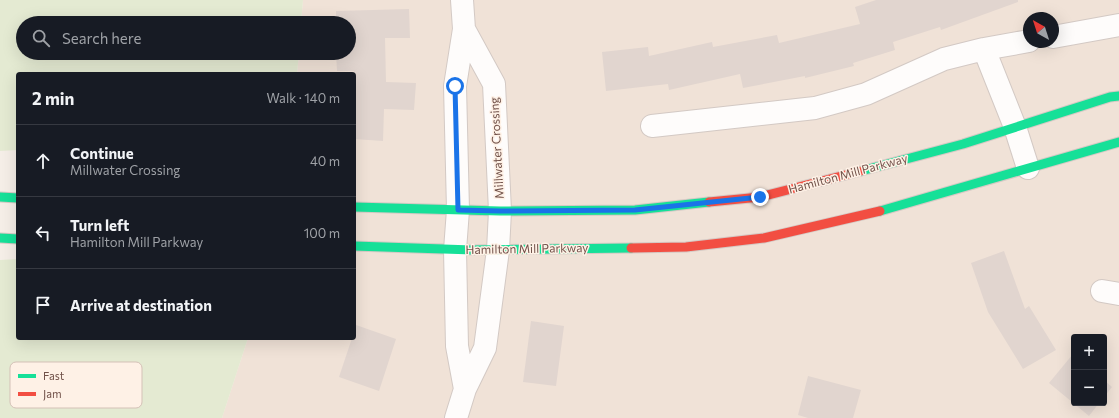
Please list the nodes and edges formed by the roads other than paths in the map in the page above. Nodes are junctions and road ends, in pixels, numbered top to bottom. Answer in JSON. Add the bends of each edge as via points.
{"nodes":[{"id":1,"x":462,"y":0,"type":"edge"},
{"id":2,"x":1119,"y":25,"type":"edge"},
{"id":3,"x":464,"y":29,"type":"junction"},
{"id":4,"x":1059,"y":36,"type":"edge"},
{"id":5,"x":1023,"y":42,"type":"edge"},
{"id":6,"x":984,"y":49,"type":"junction"},
{"id":7,"x":1119,"y":96,"type":"edge"},
{"id":8,"x":652,"y":126,"type":"dead end"},
{"id":9,"x":1015,"y":127,"type":"junction"},
{"id":10,"x":1119,"y":142,"type":"edge"},
{"id":11,"x":1028,"y":168,"type":"junction"},
{"id":12,"x":0,"y":197,"type":"edge"},
{"id":13,"x":16,"y":198,"type":"edge"},
{"id":14,"x":356,"y":207,"type":"edge"},
{"id":15,"x":458,"y":210,"type":"junction"},
{"id":16,"x":500,"y":211,"type":"junction"},
{"id":17,"x":0,"y":238,"type":"edge"},
{"id":18,"x":16,"y":239,"type":"edge"},
{"id":19,"x":356,"y":246,"type":"edge"},
{"id":20,"x":455,"y":250,"type":"junction"},
{"id":21,"x":498,"y":250,"type":"junction"},
{"id":22,"x":465,"y":389,"type":"junction"},
{"id":23,"x":456,"y":418,"type":"edge"}],
"edges":[{"from":1,"to":3,"type":"street","name":"Millwater Crossing"},
{"from":2,"to":4,"type":"street"},
{"from":3,"to":15,"type":"street","name":"Millwater Crossing","via":[[455,86]]},
{"from":3,"to":16,"type":"street","name":"Millwater Crossing","via":[[494,84]]},
{"from":5,"to":6,"type":"street"},
{"from":6,"to":8,"type":"street","via":[[944,59],[866,94],[815,108]]},
{"from":6,"to":9,"type":"street"},
{"from":7,"to":9,"type":"street","name":"Hamilton Mill Parkway"},
{"from":9,"to":11,"type":"street"},
{"from":9,"to":16,"type":"street","name":"Hamilton Mill Parkway","via":[[963,144],[760,197],[635,210]]},
{"from":10,"to":11,"type":"street","name":"Hamilton Mill Parkway"},
{"from":11,"to":21,"type":"street","name":"Hamilton Mill Parkway","via":[[871,214],[764,238],[686,247]]},
{"from":12,"to":13,"type":"street"},
{"from":14,"to":15,"type":"street","name":"Hamilton Mill Parkway"},
{"from":15,"to":16,"type":"street","name":"Hamilton Mill Parkway"},
{"from":15,"to":20,"type":"street","name":"Millwater Crossing"},
{"from":16,"to":21,"type":"street","name":"Millwater Crossing"},
{"from":17,"to":18,"type":"street"},
{"from":19,"to":20,"type":"street","name":"Hamilton Mill Parkway"},
{"from":20,"to":21,"type":"street","name":"Hamilton Mill Parkway"},
{"from":20,"to":22,"type":"street","name":"Millwater Crossing","via":[[457,346]]},
{"from":21,"to":22,"type":"street","name":"Millwater Crossing","via":[[485,348]]},
{"from":22,"to":23,"type":"street","name":"Millwater Crossing"}]}
